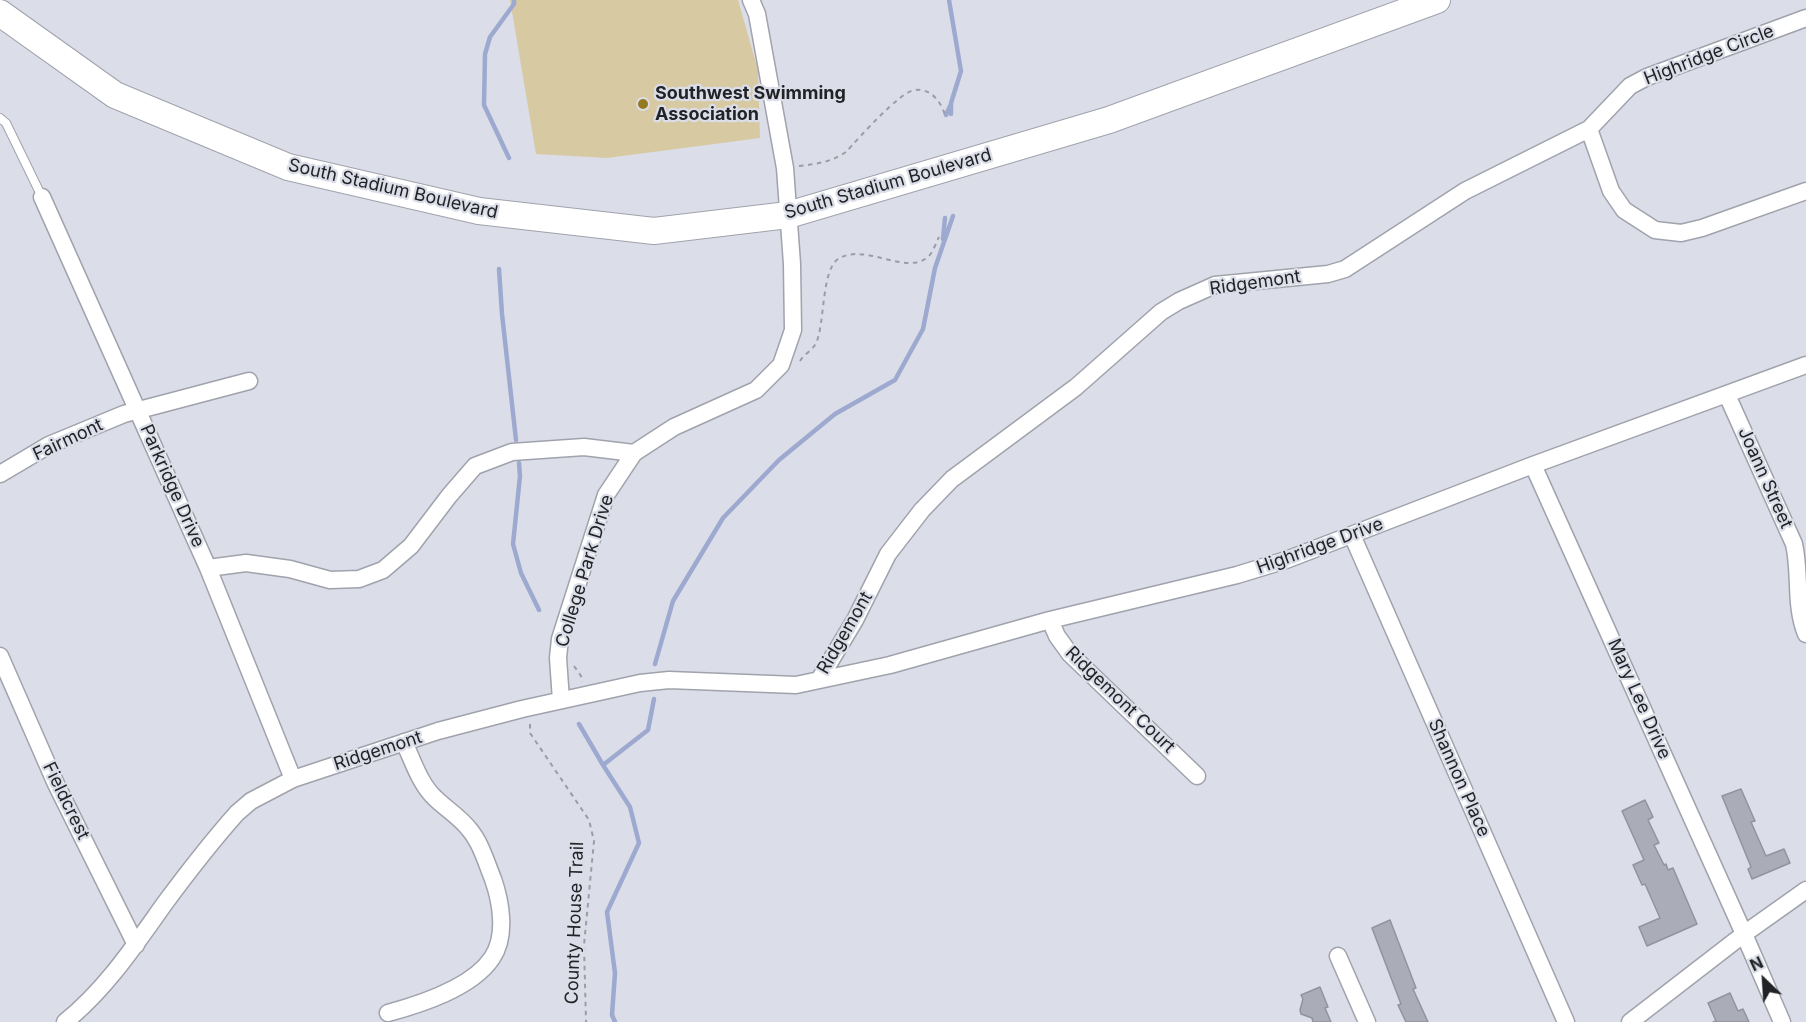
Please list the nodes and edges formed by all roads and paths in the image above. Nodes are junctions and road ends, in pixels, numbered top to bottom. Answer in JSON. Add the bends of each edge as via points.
{"nodes":[{"id":1,"x":751,"y":0,"type":"edge"},
{"id":2,"x":1437,"y":0,"type":"edge"},
{"id":3,"x":0,"y":13,"type":"edge"},
{"id":4,"x":1806,"y":18,"type":"edge"},
{"id":5,"x":945,"y":115,"type":"dead end"},
{"id":6,"x":0,"y":118,"type":"edge"},
{"id":7,"x":1589,"y":129,"type":"junction"},
{"id":8,"x":785,"y":168,"type":"junction"},
{"id":9,"x":1806,"y":191,"type":"edge"},
{"id":10,"x":42,"y":197,"type":"joint"},
{"id":11,"x":788,"y":214,"type":"junction"},
{"id":12,"x":939,"y":237,"type":"dead end"},
{"id":13,"x":797,"y":365,"type":"dead end"},
{"id":14,"x":1806,"y":365,"type":"edge"},
{"id":15,"x":249,"y":381,"type":"dead end"},
{"id":16,"x":1727,"y":395,"type":"junction"},
{"id":17,"x":138,"y":409,"type":"junction"},
{"id":18,"x":634,"y":453,"type":"junction"},
{"id":19,"x":1533,"y":465,"type":"junction"},
{"id":20,"x":0,"y":474,"type":"edge"},
{"id":21,"x":1352,"y":535,"type":"junction"},
{"id":22,"x":1800,"y":542,"type":"edge"},
{"id":23,"x":208,"y":568,"type":"junction"},
{"id":24,"x":1050,"y":620,"type":"junction"},
{"id":25,"x":1806,"y":634,"type":"edge"},
{"id":26,"x":0,"y":656,"type":"edge"},
{"id":27,"x":573,"y":664,"type":"dead end"},
{"id":28,"x":581,"y":676,"type":"dead end"},
{"id":29,"x":819,"y":680,"type":"junction"},
{"id":30,"x":561,"y":700,"type":"junction"},
{"id":31,"x":536,"y":718,"type":"dead end"},
{"id":32,"x":404,"y":742,"type":"junction"},
{"id":33,"x":1197,"y":776,"type":"dead end"},
{"id":34,"x":293,"y":778,"type":"junction"},
{"id":35,"x":1806,"y":890,"type":"edge"},
{"id":36,"x":1744,"y":934,"type":"junction"},
{"id":37,"x":136,"y":945,"type":"junction"},
{"id":38,"x":1338,"y":956,"type":"dead end"},
{"id":39,"x":388,"y":1012,"type":"dead end"},
{"id":40,"x":65,"y":1022,"type":"edge"},
{"id":41,"x":586,"y":1022,"type":"edge"},
{"id":42,"x":1368,"y":1022,"type":"edge"},
{"id":43,"x":1566,"y":1022,"type":"edge"},
{"id":44,"x":1630,"y":1022,"type":"edge"},
{"id":45,"x":1782,"y":1022,"type":"edge"}],
"edges":[{"from":1,"to":8,"type":"street","name":"College Park Drive","via":[[757,14]]},
{"from":2,"to":11,"type":"main road","name":"South Stadium Boulevard","via":[[1109,120]]},
{"from":3,"to":11,"type":"main road","name":"South Stadium Boulevard","via":[[115,95],[288,167],[479,211],[654,231]]},
{"from":4,"to":7,"type":"street","name":"Highridge Circle","via":[[1647,77],[1630,86]]},
{"from":5,"to":8,"type":"path","via":[[935,97],[916,89],[900,98],[846,152],[815,165]]},
{"from":6,"to":10,"type":"lane"},
{"from":7,"to":9,"type":"street","via":[[1611,191],[1624,210],[1656,230],[1681,233],[1702,228]]},
{"from":7,"to":29,"type":"street","name":"Ridgemont","via":[[1465,191],[1345,268],[1328,274],[1215,285],[1161,312],[1076,387],[952,479],[922,510],[888,554]]},
{"from":8,"to":11,"type":"street","name":"College Park Drive"},
{"from":10,"to":17,"type":"street","name":"Parkridge Drive"},
{"from":11,"to":18,"type":"street","name":"College Park Drive","via":[[793,330],[781,365],[756,390],[674,427]]},
{"from":12,"to":13,"type":"path","via":[[930,255],[921,261],[909,263],[855,253],[833,263],[816,344]]},
{"from":14,"to":16,"type":"street","name":"Highridge Drive"},
{"from":15,"to":17,"type":"street","name":"Fairmont"},
{"from":16,"to":19,"type":"street","name":"Highridge Drive"},
{"from":16,"to":22,"type":"street","name":"Joann Street"},
{"from":17,"to":20,"type":"street","name":"Fairmont","via":[[49,445]]},
{"from":17,"to":23,"type":"street","name":"Parkridge Drive"},
{"from":18,"to":23,"type":"street","via":[[584,447],[512,452],[475,466],[411,546],[383,570],[359,579],[330,580],[246,563]]},
{"from":18,"to":30,"type":"street","name":"College Park Drive","via":[[606,495],[560,639]]},
{"from":19,"to":21,"type":"street","name":"Highridge Drive"},
{"from":19,"to":36,"type":"street","name":"Mary Lee Drive"},
{"from":21,"to":24,"type":"street","name":"Highridge Drive","via":[[1238,575]]},
{"from":21,"to":43,"type":"street","name":"Shannon Place"},
{"from":22,"to":25,"type":"street","name":"Joann Street","via":[[1798,610]]},
{"from":23,"to":34,"type":"street","name":"Parkridge Drive"},
{"from":24,"to":29,"type":"street","name":"Highridge Drive","via":[[890,665]]},
{"from":24,"to":33,"type":"street","name":"Ridgemont Court","via":[[1070,654]]},
{"from":26,"to":37,"type":"street","name":"Fieldcrest","via":[[56,784]]},
{"from":27,"to":28,"type":"path"},
{"from":29,"to":30,"type":"street","name":"Ridgemont","via":[[796,685],[640,682]]},
{"from":30,"to":32,"type":"street","name":"Ridgemont"},
{"from":31,"to":41,"type":"path","name":"County House Trail","via":[[529,726],[530,732],[589,820],[594,841],[584,945]]},
{"from":32,"to":34,"type":"street","name":"Ridgemont"},
{"from":32,"to":39,"type":"street","via":[[430,794],[469,829],[481,848],[503,916],[493,957],[483,968],[448,991]]},
{"from":34,"to":37,"type":"street","name":"Ridgemont","via":[[237,813]]},
{"from":35,"to":36,"type":"street"},
{"from":36,"to":44,"type":"street"},
{"from":36,"to":45,"type":"street","name":"Mary Lee Drive"},
{"from":37,"to":40,"type":"street","name":"Ridgemont","via":[[107,981]]},
{"from":38,"to":42,"type":"street"}]}
